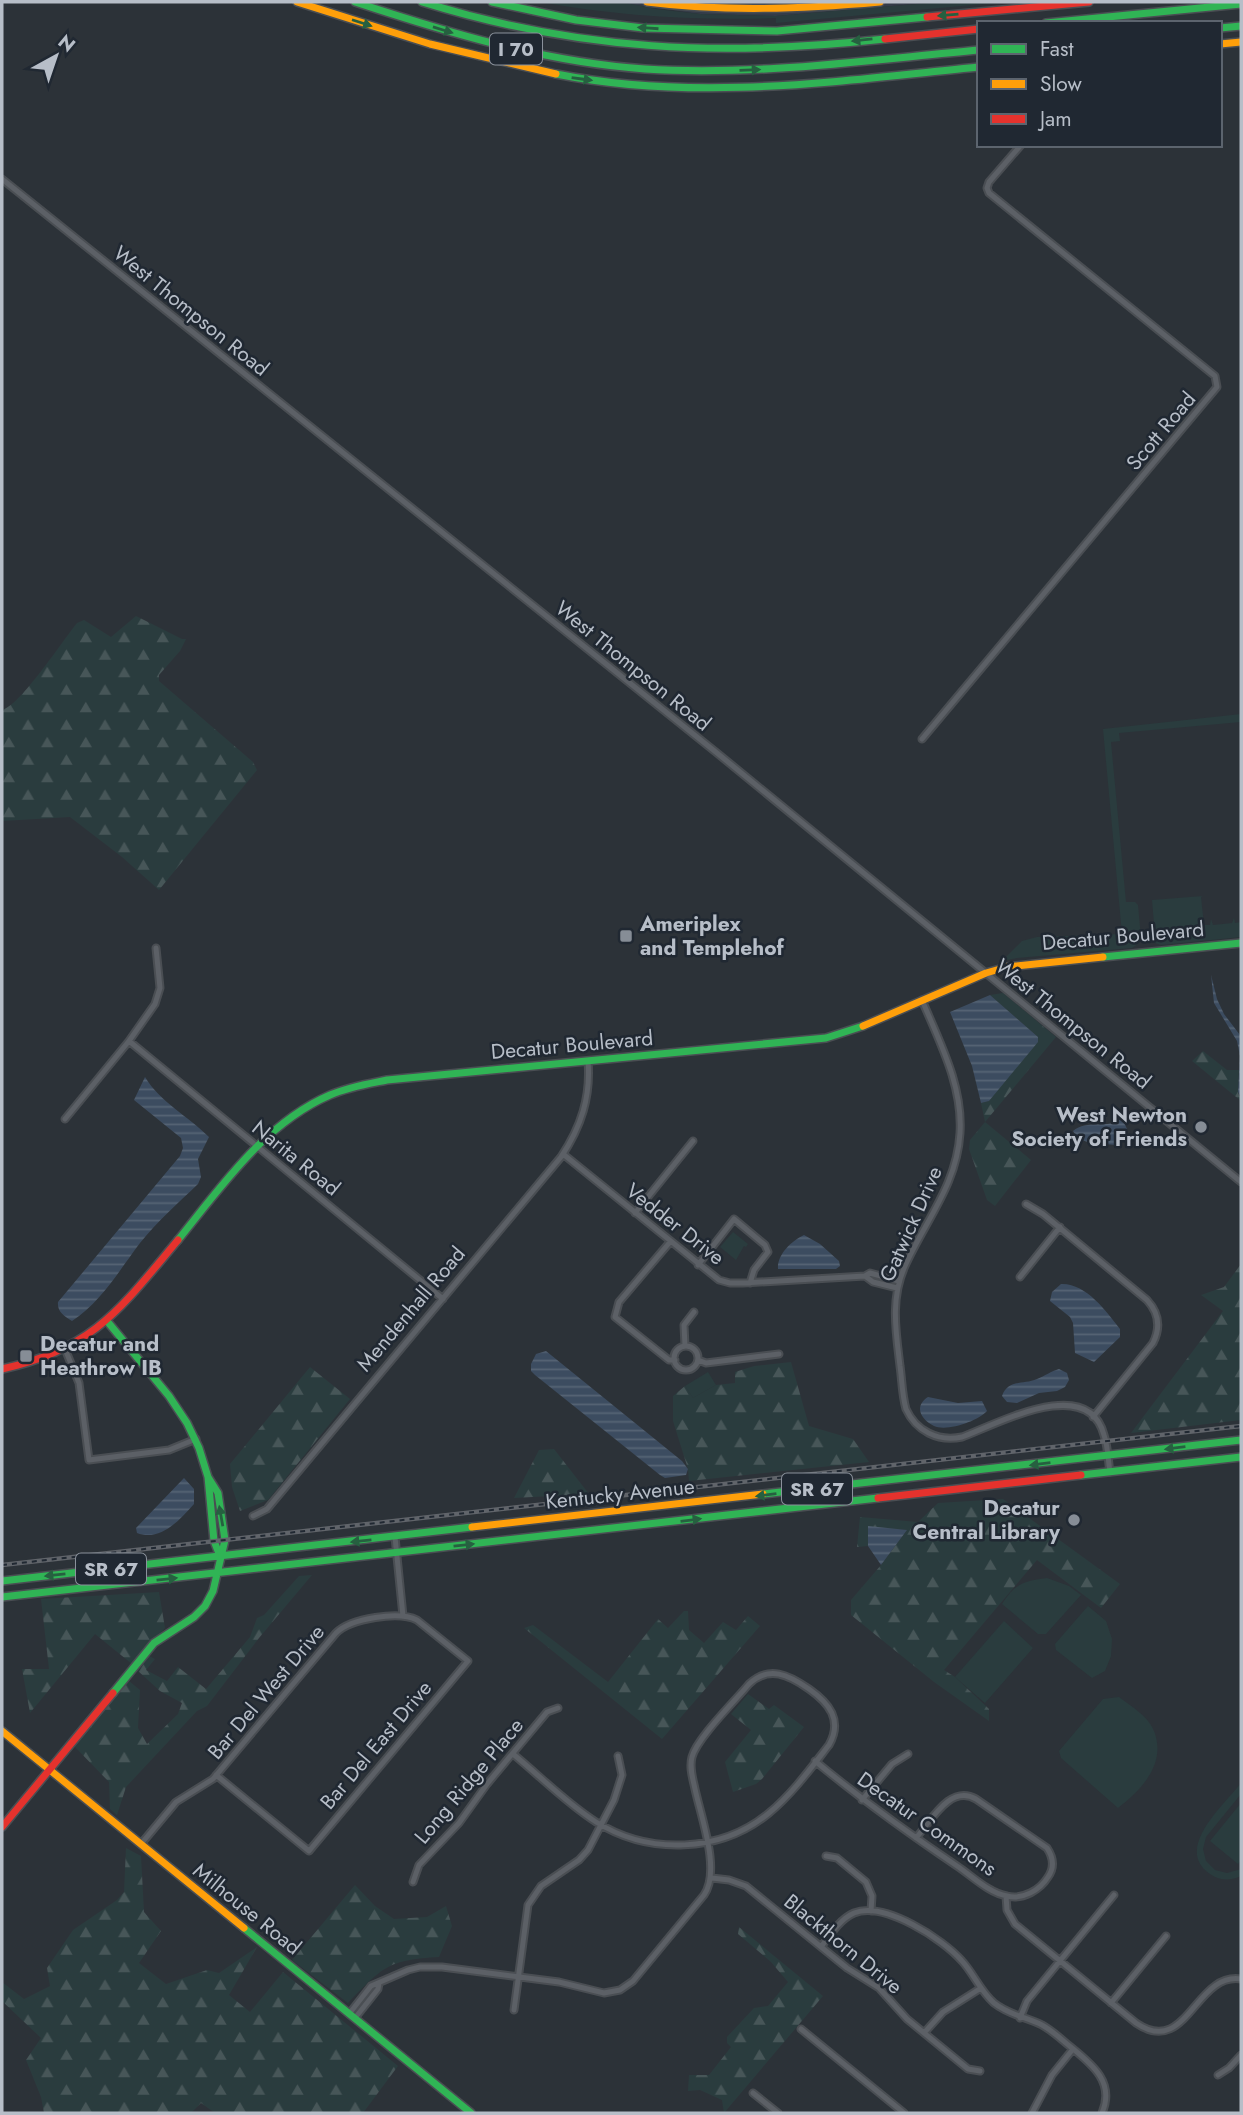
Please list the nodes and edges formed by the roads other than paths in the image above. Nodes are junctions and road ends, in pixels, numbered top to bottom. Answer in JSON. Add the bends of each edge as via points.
{"nodes":[{"id":1,"x":297,"y":2,"type":"edge"},
{"id":2,"x":355,"y":2,"type":"edge"},
{"id":3,"x":422,"y":2,"type":"edge"},
{"id":4,"x":492,"y":2,"type":"edge"},
{"id":5,"x":647,"y":2,"type":"edge"},
{"id":6,"x":880,"y":2,"type":"edge"},
{"id":7,"x":1089,"y":2,"type":"edge"},
{"id":8,"x":1241,"y":5,"type":"edge"},
{"id":9,"x":1068,"y":21,"type":"edge"},
{"id":10,"x":1241,"y":26,"type":"edge"},
{"id":11,"x":1222,"y":28,"type":"edge"},
{"id":12,"x":977,"y":29,"type":"edge"},
{"id":13,"x":1241,"y":42,"type":"edge"},
{"id":14,"x":1222,"y":44,"type":"edge"},
{"id":15,"x":977,"y":50,"type":"edge"},
{"id":16,"x":977,"y":67,"type":"edge"},
{"id":17,"x":1019,"y":147,"type":"edge"},
{"id":18,"x":2,"y":179,"type":"edge"},
{"id":19,"x":922,"y":739,"type":"dead end"},
{"id":20,"x":1241,"y":943,"type":"edge"},
{"id":21,"x":156,"y":948,"type":"dead end"},
{"id":22,"x":986,"y":973,"type":"junction"},
{"id":23,"x":922,"y":1000,"type":"junction"},
{"id":24,"x":129,"y":1041,"type":"junction"},
{"id":25,"x":588,"y":1061,"type":"junction"},
{"id":26,"x":65,"y":1119,"type":"dead end"},
{"id":27,"x":693,"y":1140,"type":"dead end"},
{"id":28,"x":256,"y":1146,"type":"junction"},
{"id":29,"x":563,"y":1154,"type":"junction"},
{"id":30,"x":1241,"y":1182,"type":"edge"},
{"id":31,"x":1026,"y":1204,"type":"dead end"},
{"id":32,"x":635,"y":1213,"type":"junction"},
{"id":33,"x":1060,"y":1227,"type":"junction"},
{"id":34,"x":670,"y":1242,"type":"junction"},
{"id":35,"x":698,"y":1265,"type":"junction"},
{"id":36,"x":1020,"y":1277,"type":"dead end"},
{"id":37,"x":750,"y":1283,"type":"junction"},
{"id":38,"x":898,"y":1284,"type":"junction"},
{"id":39,"x":443,"y":1299,"type":"junction"},
{"id":40,"x":694,"y":1312,"type":"dead end"},
{"id":41,"x":107,"y":1321,"type":"junction"},
{"id":42,"x":685,"y":1346,"type":"junction"},
{"id":43,"x":65,"y":1349,"type":"junction"},
{"id":44,"x":779,"y":1354,"type":"dead end"},
{"id":45,"x":675,"y":1360,"type":"junction"},
{"id":46,"x":698,"y":1360,"type":"junction"},
{"id":47,"x":2,"y":1369,"type":"edge"},
{"id":48,"x":1093,"y":1417,"type":"junction"},
{"id":49,"x":196,"y":1439,"type":"junction"},
{"id":50,"x":1241,"y":1440,"type":"edge"},
{"id":51,"x":1108,"y":1456,"type":"junction"},
{"id":52,"x":1241,"y":1457,"type":"edge"},
{"id":53,"x":1110,"y":1472,"type":"junction"},
{"id":54,"x":253,"y":1516,"type":"dead end"},
{"id":55,"x":395,"y":1537,"type":"junction"},
{"id":56,"x":397,"y":1553,"type":"junction"},
{"id":57,"x":220,"y":1557,"type":"junction"},
{"id":58,"x":217,"y":1573,"type":"junction"},
{"id":59,"x":2,"y":1581,"type":"edge"},
{"id":60,"x":2,"y":1597,"type":"edge"},
{"id":61,"x":403,"y":1616,"type":"junction"},
{"id":62,"x":558,"y":1708,"type":"dead end"},
{"id":63,"x":2,"y":1731,"type":"edge"},
{"id":64,"x":513,"y":1754,"type":"junction"},
{"id":65,"x":908,"y":1754,"type":"dead end"},
{"id":66,"x":618,"y":1756,"type":"dead end"},
{"id":67,"x":815,"y":1761,"type":"junction"},
{"id":68,"x":49,"y":1769,"type":"junction"},
{"id":69,"x":216,"y":1775,"type":"junction"},
{"id":70,"x":862,"y":1800,"type":"junction"},
{"id":71,"x":602,"y":1826,"type":"junction"},
{"id":72,"x":2,"y":1827,"type":"edge"},
{"id":73,"x":916,"y":1838,"type":"junction"},
{"id":74,"x":706,"y":1843,"type":"junction"},
{"id":75,"x":141,"y":1844,"type":"junction"},
{"id":76,"x":826,"y":1856,"type":"dead end"},
{"id":77,"x":712,"y":1878,"type":"junction"},
{"id":78,"x":413,"y":1882,"type":"dead end"},
{"id":79,"x":1114,"y":1895,"type":"dead end"},
{"id":80,"x":1006,"y":1896,"type":"junction"},
{"id":81,"x":871,"y":1911,"type":"junction"},
{"id":82,"x":1166,"y":1936,"type":"dead end"},
{"id":83,"x":821,"y":1947,"type":"junction"},
{"id":84,"x":1060,"y":1961,"type":"junction"},
{"id":85,"x":518,"y":1977,"type":"junction"},
{"id":86,"x":1241,"y":1979,"type":"edge"},
{"id":87,"x":981,"y":1988,"type":"junction"},
{"id":88,"x":1111,"y":2003,"type":"junction"},
{"id":89,"x":514,"y":2010,"type":"dead end"},
{"id":90,"x":352,"y":2016,"type":"junction"},
{"id":91,"x":1020,"y":2018,"type":"junction"},
{"id":92,"x":801,"y":2029,"type":"dead end"},
{"id":93,"x":924,"y":2033,"type":"junction"},
{"id":94,"x":1073,"y":2049,"type":"junction"},
{"id":95,"x":1241,"y":2055,"type":"edge"},
{"id":96,"x":980,"y":2071,"type":"dead end"},
{"id":97,"x":1218,"y":2075,"type":"dead end"},
{"id":98,"x":753,"y":2093,"type":"dead end"},
{"id":99,"x":471,"y":2113,"type":"edge"},
{"id":100,"x":778,"y":2113,"type":"edge"},
{"id":101,"x":904,"y":2113,"type":"edge"},
{"id":102,"x":1032,"y":2113,"type":"edge"},
{"id":103,"x":1102,"y":2113,"type":"edge"}],
"edges":[{"from":1,"to":16,"type":"main road","one_way":true,"via":[[489,61],[619,84],[745,88]]},
{"from":2,"to":15,"type":"main road","number":"I 70","one_way":true,"via":[[524,51],[643,68],[759,70]]},
{"from":12,"to":3,"type":"main road","number":"I 70","one_way":true,"via":[[774,48],[680,49],[555,36]]},
{"from":7,"to":4,"type":"main road","one_way":true,"via":[[777,31],[633,27]]},
{"from":5,"to":6,"type":"main road","via":[[762,10]]},
{"from":8,"to":9,"type":"main road"},
{"from":10,"to":11,"type":"main road"},
{"from":13,"to":14,"type":"main road"},
{"from":17,"to":19,"type":"street","name":"Scott Road","via":[[989,183],[989,193],[1216,376],[1217,387]]},
{"from":18,"to":22,"type":"street","name":"West Thompson Road"},
{"from":20,"to":22,"type":"main road","name":"Decatur Boulevard","via":[[1023,963]]},
{"from":21,"to":24,"type":"street","via":[[159,997]]},
{"from":22,"to":23,"type":"main road","name":"Decatur Boulevard"},
{"from":22,"to":30,"type":"street","name":"West Thompson Road"},
{"from":23,"to":25,"type":"main road","name":"Decatur Boulevard","via":[[831,1037]]},
{"from":23,"to":38,"type":"street","name":"Gatwick Drive","via":[[954,1081],[960,1110],[959,1141],[947,1189]]},
{"from":24,"to":26,"type":"street"},
{"from":24,"to":28,"type":"street","name":"Narita Road"},
{"from":25,"to":28,"type":"main road","name":"Decatur Boulevard","via":[[363,1084],[310,1105]]},
{"from":25,"to":29,"type":"street","name":"Mendenhall Road","via":[[583,1114]]},
{"from":27,"to":32,"type":"street"},
{"from":28,"to":39,"type":"street","name":"Narita Road"},
{"from":28,"to":41,"type":"main road","name":"Decatur Boulevard"},
{"from":29,"to":32,"type":"street","name":"Vedder Drive"},
{"from":29,"to":39,"type":"street","name":"Mendenhall Road"},
{"from":31,"to":33,"type":"street"},
{"from":32,"to":34,"type":"street","name":"Vedder Drive"},
{"from":33,"to":36,"type":"street"},
{"from":33,"to":48,"type":"street","via":[[1147,1300],[1156,1314],[1153,1343]]},
{"from":34,"to":35,"type":"street","name":"Vedder Drive"},
{"from":34,"to":45,"type":"street","via":[[619,1302],[615,1317]]},
{"from":35,"to":37,"type":"street","name":"Vedder Drive","via":[[719,1280]]},
{"from":35,"to":37,"type":"street","via":[[734,1219],[768,1252]]},
{"from":37,"to":38,"type":"street","name":"Vedder Drive","via":[[865,1276],[873,1282]]},
{"from":38,"to":48,"type":"street","name":"Gatwick Drive","via":[[895,1320],[905,1403],[923,1430],[937,1437],[958,1438],[1056,1404],[1077,1407]]},
{"from":39,"to":54,"type":"street","name":"Mendenhall Road","via":[[267,1509]]},
{"from":40,"to":42,"type":"street","via":[[684,1325]]},
{"from":41,"to":43,"type":"main road","name":"Decatur Boulevard"},
{"from":41,"to":49,"type":"main road","via":[[173,1402]]},
{"from":42,"to":45,"type":"street","via":[[678,1349]]},
{"from":42,"to":46,"type":"street","via":[[695,1350]]},
{"from":43,"to":47,"type":"main road","name":"Decatur Boulevard"},
{"from":43,"to":49,"type":"street","via":[[76,1373],[89,1460],[169,1450]]},
{"from":44,"to":46,"type":"street","via":[[706,1363]]},
{"from":45,"to":46,"type":"street","via":[[685,1370]]},
{"from":48,"to":51,"type":"street","via":[[1103,1432]]},
{"from":49,"to":57,"type":"main road","via":[[208,1477],[214,1541]]},
{"from":50,"to":51,"type":"main road","name":"Kentucky Avenue","number":"SR 67","one_way":true},
{"from":51,"to":53,"type":"street"},
{"from":51,"to":55,"type":"main road","name":"Kentucky Avenue","number":"SR 67","one_way":true},
{"from":52,"to":53,"type":"main road","name":"Kentucky Avenue","number":"SR 67"},
{"from":56,"to":53,"type":"main road","name":"Kentucky Avenue","number":"SR 67","one_way":true},
{"from":55,"to":56,"type":"street"},
{"from":55,"to":57,"type":"main road","name":"Kentucky Avenue","number":"SR 67","one_way":true},
{"from":56,"to":58,"type":"main road","name":"Kentucky Avenue","number":"SR 67"},
{"from":56,"to":61,"type":"street"},
{"from":57,"to":58,"type":"main road"},
{"from":57,"to":59,"type":"main road","name":"Kentucky Avenue","number":"SR 67","one_way":true},
{"from":60,"to":58,"type":"main road","name":"Kentucky Avenue","number":"SR 67","one_way":true},
{"from":58,"to":68,"type":"main road","via":[[205,1606],[155,1643]]},
{"from":61,"to":69,"type":"street","name":"Bar Del West Drive","via":[[354,1621],[341,1628]]},
{"from":61,"to":69,"type":"street","name":"Bar Del East Drive","via":[[417,1620],[468,1661],[309,1851]]},
{"from":62,"to":64,"type":"street","name":"Long Ridge Place","via":[[547,1712]]},
{"from":63,"to":68,"type":"main road","name":"Milhouse Road"},
{"from":64,"to":71,"type":"street"},
{"from":64,"to":78,"type":"street","name":"Long Ridge Place","via":[[419,1865]]},
{"from":65,"to":70,"type":"street","via":[[892,1764]]},
{"from":66,"to":71,"type":"street","via":[[622,1775]]},
{"from":67,"to":70,"type":"street","name":"Decatur Commons"},
{"from":67,"to":74,"type":"street","via":[[761,1819]]},
{"from":67,"to":74,"type":"street","via":[[832,1740],[832,1710],[780,1673],[751,1681],[693,1753],[691,1768]]},
{"from":68,"to":72,"type":"main road"},
{"from":68,"to":75,"type":"main road","name":"Milhouse Road"},
{"from":69,"to":75,"type":"street","name":"Bar Del West Drive","via":[[176,1802]]},
{"from":70,"to":73,"type":"street","name":"Decatur Commons"},
{"from":71,"to":74,"type":"street","via":[[649,1843]]},
{"from":71,"to":85,"type":"street","via":[[582,1857],[547,1881],[531,1899]]},
{"from":73,"to":80,"type":"street","name":"Decatur Commons"},
{"from":73,"to":80,"type":"street","via":[[949,1799],[963,1795],[976,1799],[1043,1845],[1052,1858],[1051,1872],[1041,1886],[1023,1896]]},
{"from":74,"to":77,"type":"street"},
{"from":75,"to":90,"type":"main road","name":"Milhouse Road"},
{"from":76,"to":81,"type":"street","via":[[837,1858],[866,1882],[872,1896]]},
{"from":77,"to":83,"type":"street","name":"Blackthorn Drive","via":[[746,1886]]},
{"from":77,"to":85,"type":"street","via":[[704,1895],[624,1989],[604,1993]]},
{"from":79,"to":84,"type":"street"},
{"from":80,"to":84,"type":"street","name":"Decatur Commons","via":[[1012,1920]]},
{"from":81,"to":83,"type":"street","via":[[847,1917]]},
{"from":81,"to":87,"type":"street","via":[[935,1938],[960,1959]]},
{"from":82,"to":88,"type":"street"},
{"from":83,"to":93,"type":"street","name":"Blackthorn Drive","via":[[878,1987]]},
{"from":84,"to":88,"type":"street","name":"Decatur Commons"},
{"from":84,"to":91,"type":"street","via":[[1028,2000]]},
{"from":85,"to":89,"type":"street"},
{"from":85,"to":90,"type":"street","via":[[431,1966],[408,1970],[379,1983],[378,1990]]},
{"from":86,"to":88,"type":"street","name":"Decatur Commons","via":[[1214,1985],[1181,2022],[1164,2031],[1142,2027]]},
{"from":87,"to":91,"type":"street","via":[[996,2004]]},
{"from":87,"to":93,"type":"street","via":[[941,2013]]},
{"from":90,"to":99,"type":"main road","name":"Milhouse Road"},
{"from":91,"to":94,"type":"street","via":[[1050,2030]]},
{"from":92,"to":101,"type":"street"},
{"from":93,"to":96,"type":"street","name":"Blackthorn Drive","via":[[968,2069]]},
{"from":94,"to":102,"type":"street","via":[[1052,2075]]},
{"from":94,"to":103,"type":"street","via":[[1103,2080]]},
{"from":95,"to":97,"type":"street"},
{"from":98,"to":100,"type":"street"}]}
